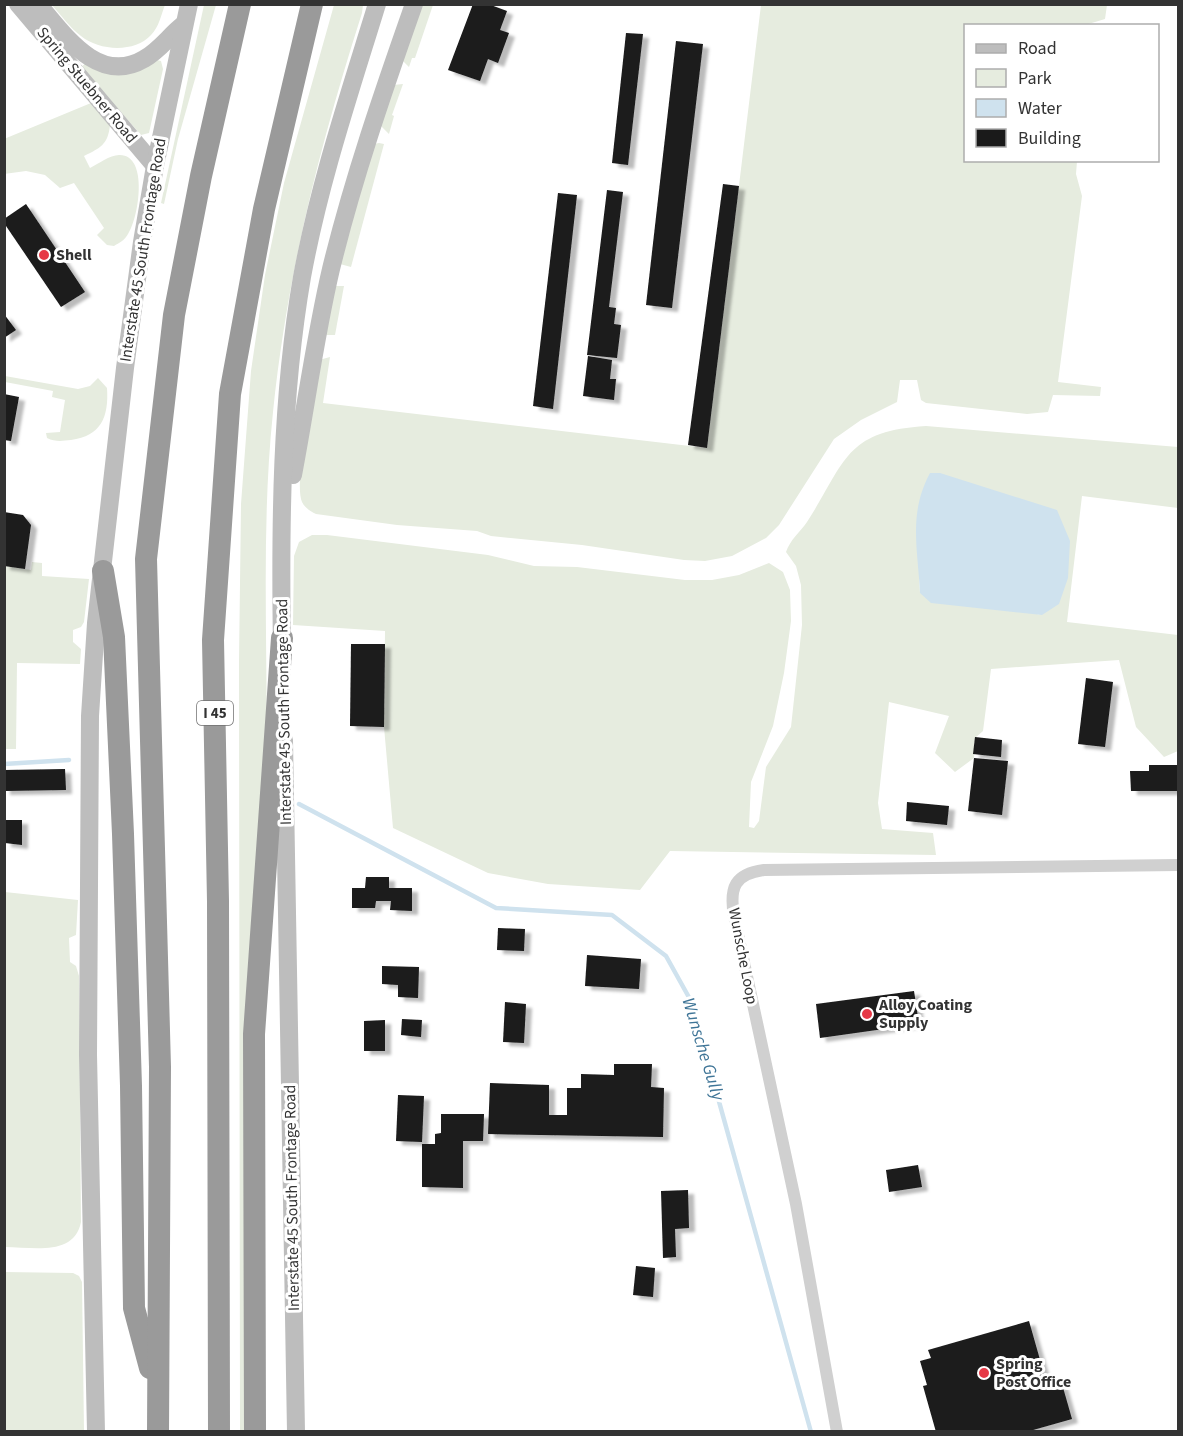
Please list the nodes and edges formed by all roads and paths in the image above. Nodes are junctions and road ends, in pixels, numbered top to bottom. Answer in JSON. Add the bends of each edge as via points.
{"nodes":[{"id":1,"x":18,"y":4,"type":"edge"},
{"id":2,"x":38,"y":4,"type":"edge"},
{"id":3,"x":189,"y":4,"type":"edge"},
{"id":4,"x":240,"y":4,"type":"edge"},
{"id":5,"x":312,"y":4,"type":"edge"},
{"id":6,"x":377,"y":4,"type":"edge"},
{"id":7,"x":414,"y":4,"type":"edge"},
{"id":8,"x":183,"y":25,"type":"junction"},
{"id":9,"x":155,"y":166,"type":"junction"},
{"id":10,"x":284,"y":521,"type":"junction"},
{"id":11,"x":103,"y":571,"type":"junction"},
{"id":12,"x":282,"y":638,"type":"junction"},
{"id":13,"x":1179,"y":865,"type":"edge"},
{"id":14,"x":157,"y":1398,"type":"junction"},
{"id":15,"x":96,"y":1431,"type":"edge"},
{"id":16,"x":158,"y":1431,"type":"edge"},
{"id":17,"x":219,"y":1431,"type":"edge"},
{"id":18,"x":255,"y":1431,"type":"edge"},
{"id":19,"x":296,"y":1431,"type":"edge"},
{"id":20,"x":837,"y":1431,"type":"edge"}],
"edges":[{"from":1,"to":9,"type":"main road","name":"Spring Stuebner Road"},
{"from":2,"to":8,"type":"main road","name":"Spring Stuebner Road","via":[[89,59],[116,66],[147,58]]},
{"from":3,"to":8,"type":"main road","name":"Interstate 45 South Frontage Road"},
{"from":4,"to":14,"type":"highway","via":[[174,315],[146,559],[160,1067]]},
{"from":5,"to":17,"type":"highway","number":"I 45","via":[[264,209],[232,383],[213,640],[218,901]]},
{"from":6,"to":10,"type":"main road","name":"Interstate 45 South Frontage Road","via":[[328,162],[302,278],[285,412]]},
{"from":7,"to":10,"type":"main road","via":[[358,168],[332,264]]},
{"from":8,"to":9,"type":"main road","name":"Interstate 45 South Frontage Road"},
{"from":9,"to":11,"type":"main road","name":"Interstate 45 South Frontage Road","via":[[125,368]]},
{"from":10,"to":12,"type":"main road","name":"Interstate 45 South Frontage Road"},
{"from":11,"to":14,"type":"highway","via":[[114,637],[123,822],[134,1308]]},
{"from":11,"to":15,"type":"main road","name":"Interstate 45 South Frontage Road","via":[[90,716],[88,1055]]},
{"from":12,"to":18,"type":"highway","via":[[254,1034]]},
{"from":12,"to":19,"type":"main road","name":"Interstate 45 South Frontage Road"},
{"from":13,"to":20,"type":"street","name":"Wunsche Loop","via":[[765,870],[745,874],[735,886],[734,916],[796,1204]]},
{"from":14,"to":16,"type":"highway"}]}
